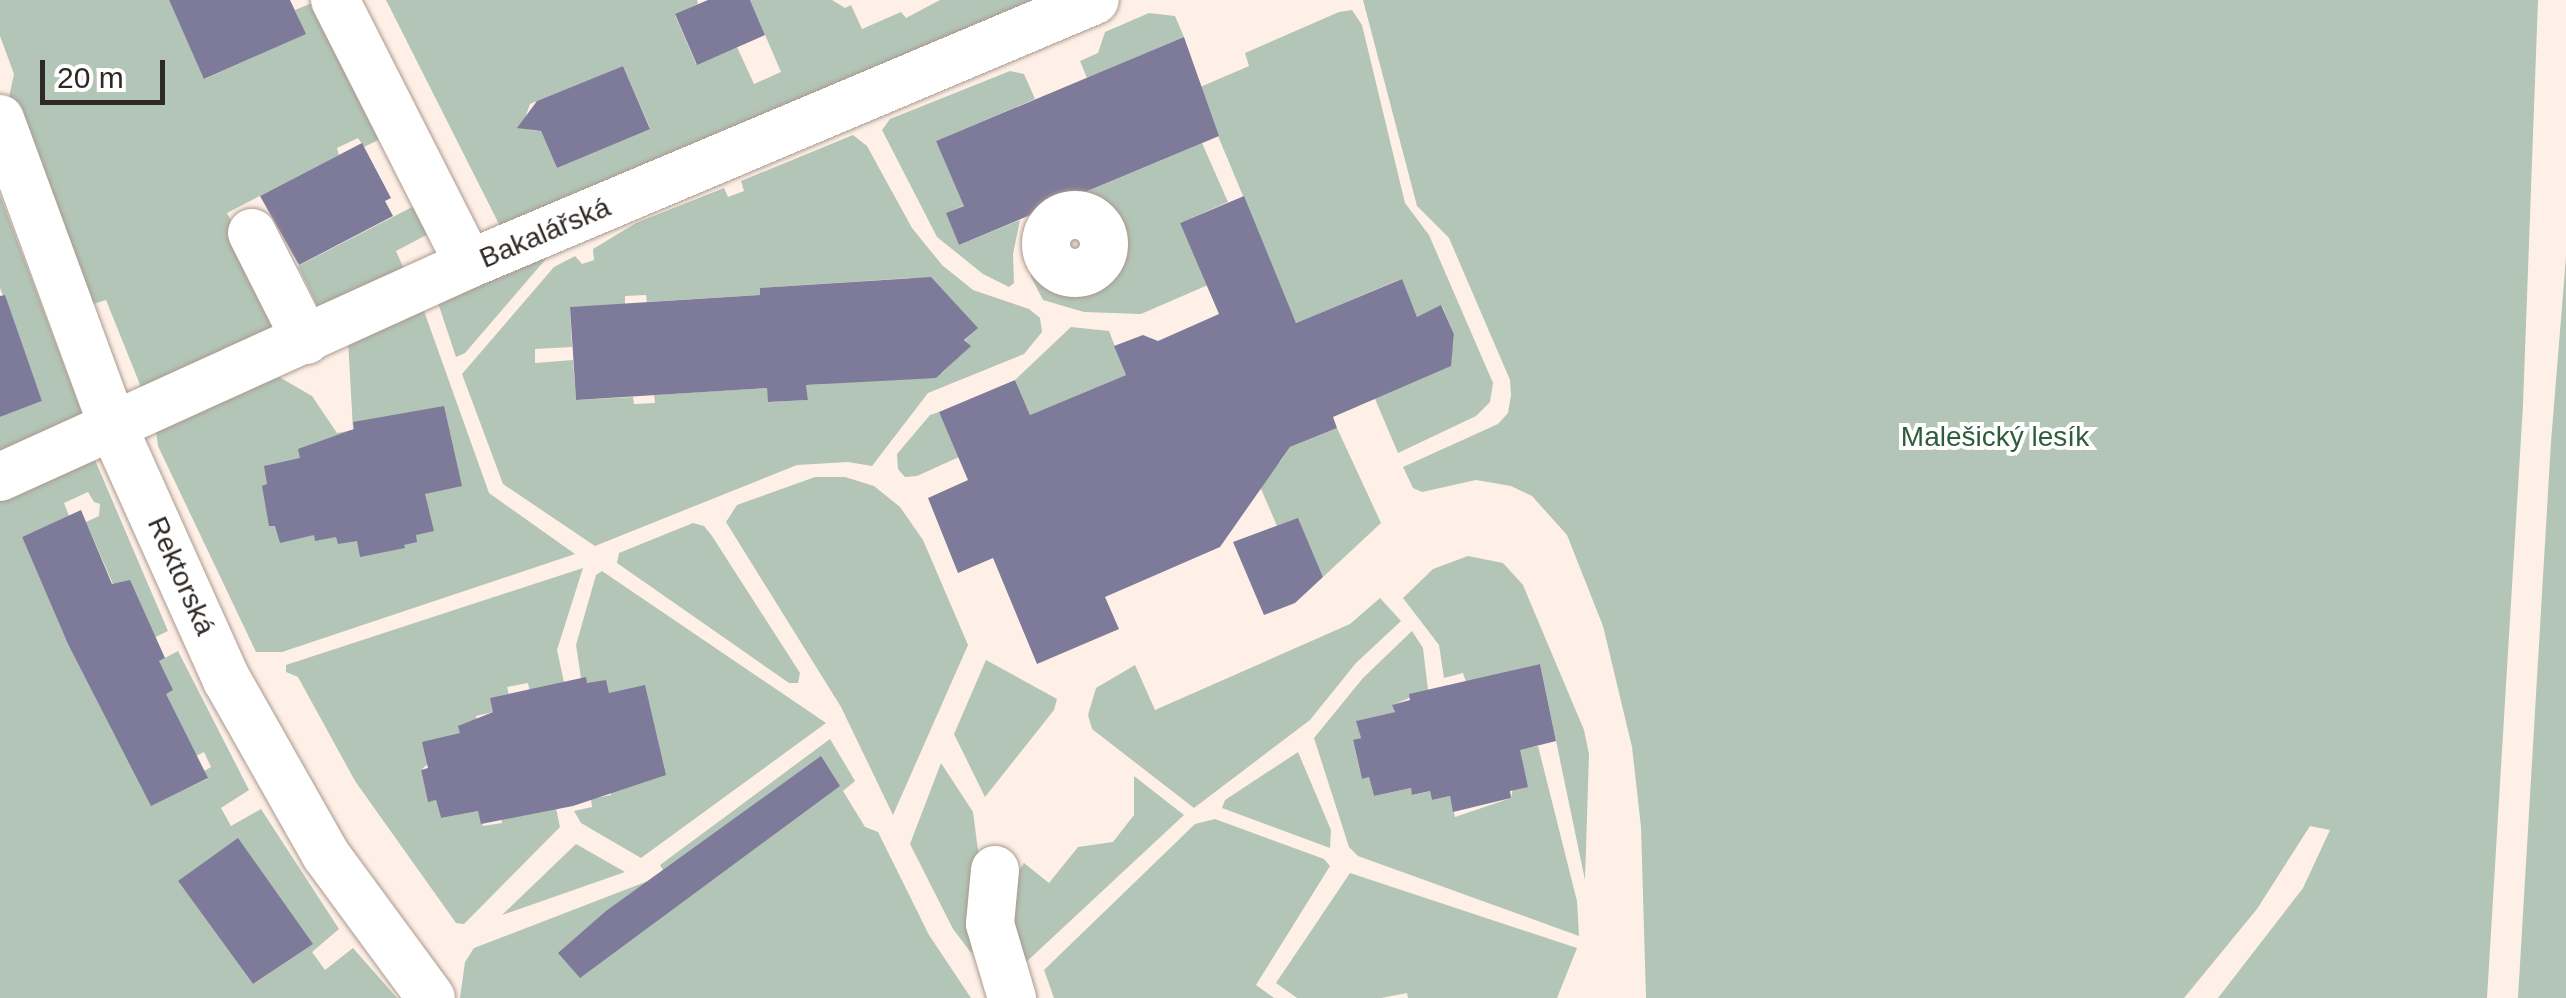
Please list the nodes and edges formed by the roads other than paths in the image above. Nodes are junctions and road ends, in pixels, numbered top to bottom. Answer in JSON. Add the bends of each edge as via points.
{"nodes":[{"id":1,"x":335,"y":0,"type":"edge"},
{"id":2,"x":1094,"y":0,"type":"edge"},
{"id":3,"x":0,"y":119,"type":"edge"},
{"id":4,"x":252,"y":233,"type":"dead end"},
{"id":5,"x":470,"y":264,"type":"junction"},
{"id":6,"x":306,"y":340,"type":"junction"},
{"id":7,"x":114,"y":429,"type":"junction"},
{"id":8,"x":0,"y":477,"type":"edge"},
{"id":9,"x":995,"y":870,"type":"dead end"},
{"id":10,"x":432,"y":998,"type":"edge"},
{"id":11,"x":1012,"y":998,"type":"edge"}],
"edges":[{"from":1,"to":5,"type":"street"},
{"from":2,"to":5,"type":"street","name":"Bakalářská"},
{"from":3,"to":7,"type":"street","name":"Rektorská"},
{"from":4,"to":6,"type":"street"},
{"from":5,"to":6,"type":"street","name":"Bakalářská"},
{"from":6,"to":7,"type":"street","name":"Bakalářská"},
{"from":7,"to":8,"type":"street","name":"Bakalářská"},
{"from":7,"to":10,"type":"street","name":"Rektorská","via":[[228,680],[326,855]]},
{"from":9,"to":11,"type":"street","via":[[990,924]]}]}
